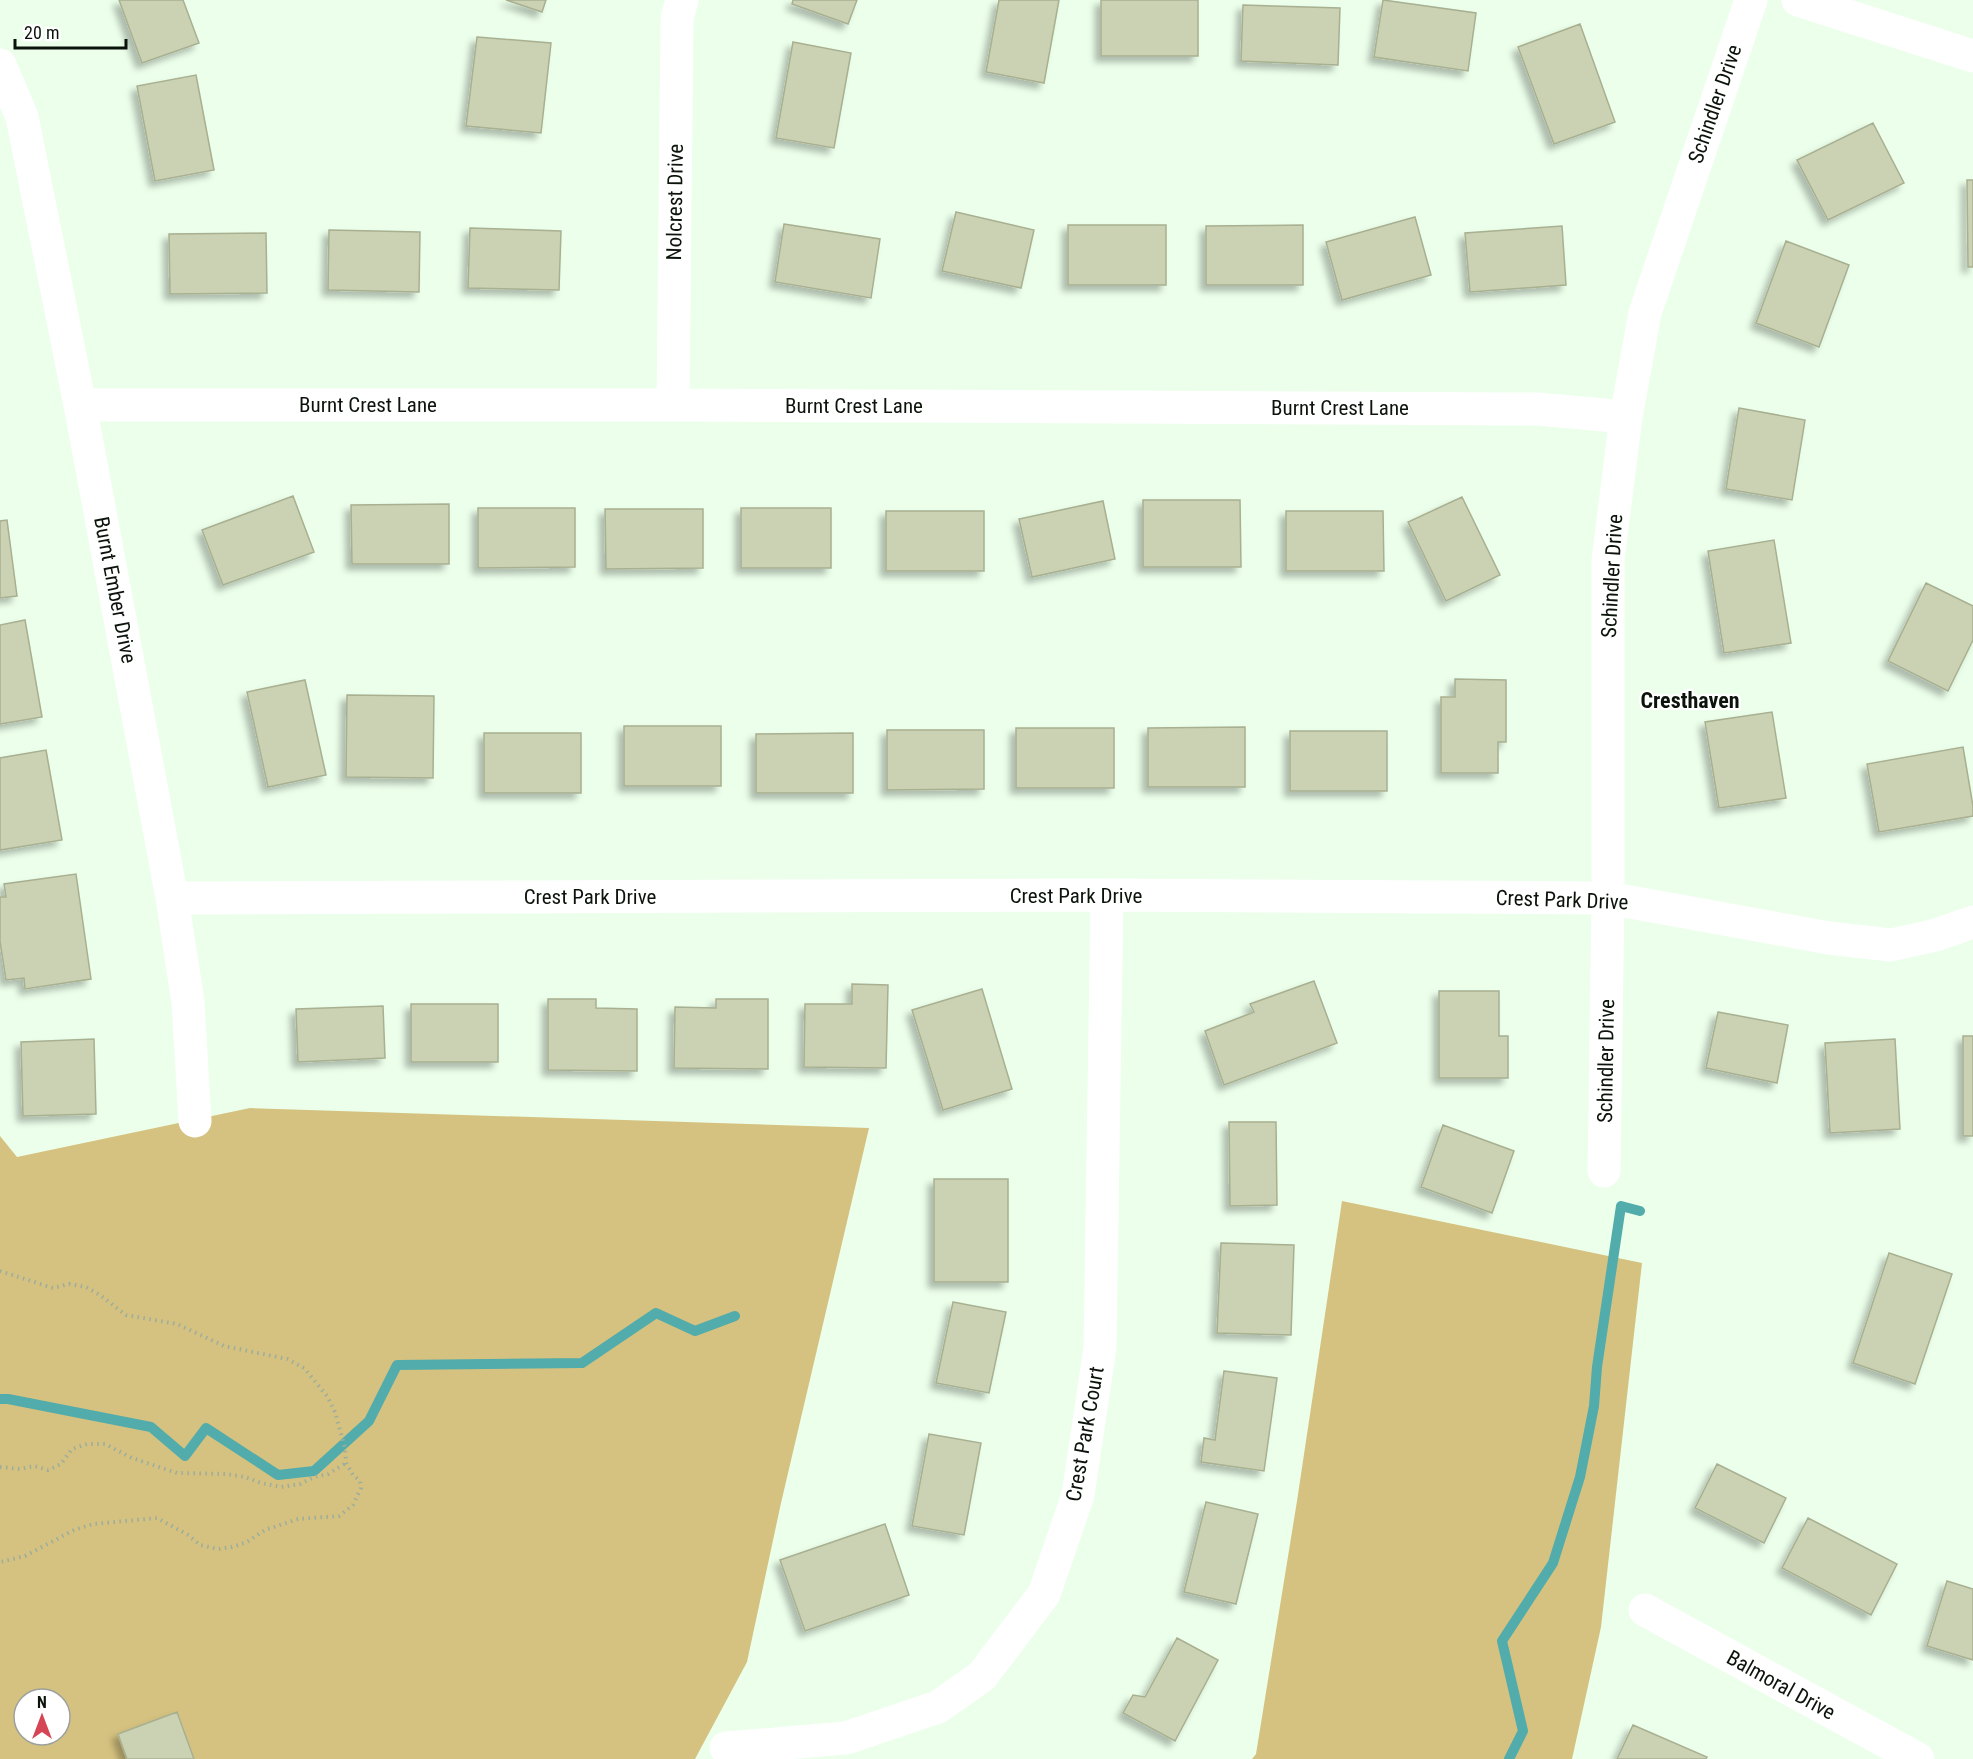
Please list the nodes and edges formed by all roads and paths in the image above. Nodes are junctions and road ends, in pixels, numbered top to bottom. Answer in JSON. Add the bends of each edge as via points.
{"nodes":[{"id":1,"x":682,"y":0,"type":"edge"},
{"id":2,"x":1751,"y":0,"type":"edge"},
{"id":3,"x":1798,"y":0,"type":"edge"},
{"id":4,"x":1973,"y":56,"type":"edge"},
{"id":5,"x":0,"y":65,"type":"edge"},
{"id":6,"x":81,"y":405,"type":"junction"},
{"id":7,"x":673,"y":405,"type":"junction"},
{"id":8,"x":1626,"y":417,"type":"junction"},
{"id":9,"x":1107,"y":895,"type":"junction"},
{"id":10,"x":172,"y":898,"type":"junction"},
{"id":11,"x":1608,"y":898,"type":"junction"},
{"id":12,"x":1973,"y":922,"type":"edge"},
{"id":13,"x":195,"y":1121,"type":"dead end"},
{"id":14,"x":1604,"y":1171,"type":"dead end"},
{"id":15,"x":0,"y":1271,"type":"edge"},
{"id":16,"x":346,"y":1463,"type":"junction"},
{"id":17,"x":0,"y":1467,"type":"edge"},
{"id":18,"x":0,"y":1562,"type":"edge"},
{"id":19,"x":1645,"y":1610,"type":"dead end"},
{"id":20,"x":726,"y":1748,"type":"dead end"},
{"id":21,"x":1918,"y":1759,"type":"edge"}],
"edges":[{"from":1,"to":7,"type":"street","name":"Nolcrest Drive","via":[[677,18]]},
{"from":2,"to":8,"type":"street","name":"Schindler Drive","via":[[1645,313]]},
{"from":3,"to":4,"type":"street"},
{"from":5,"to":6,"type":"street","name":"Burnt Ember Drive","via":[[22,117]]},
{"from":6,"to":7,"type":"street","name":"Burnt Crest Lane"},
{"from":6,"to":10,"type":"street","name":"Burnt Ember Drive"},
{"from":7,"to":8,"type":"street","name":"Burnt Crest Lane","via":[[1538,409]]},
{"from":8,"to":11,"type":"street","name":"Schindler Drive","via":[[1608,560]]},
{"from":9,"to":10,"type":"street","name":"Crest Park Drive"},
{"from":9,"to":11,"type":"street","name":"Crest Park Drive"},
{"from":9,"to":20,"type":"street","name":"Crest Park Court","via":[[1100,1348],[1078,1495],[1044,1594],[982,1676],[938,1707],[846,1738]]},
{"from":10,"to":13,"type":"street","name":"Burnt Ember Drive","via":[[188,1002]]},
{"from":11,"to":12,"type":"street","name":"Crest Park Drive","via":[[1829,938],[1891,945]]},
{"from":11,"to":14,"type":"street","name":"Schindler Drive"},
{"from":15,"to":16,"type":"path","via":[[52,1288],[69,1284],[86,1287],[126,1315],[177,1324],[224,1346],[287,1359],[304,1368],[335,1412]]},
{"from":16,"to":17,"type":"path","via":[[328,1474],[281,1487],[236,1475],[177,1473],[105,1444],[72,1449],[61,1464],[48,1470],[34,1466]]},
{"from":16,"to":18,"type":"path","via":[[361,1488],[353,1505],[339,1516],[298,1519],[232,1547],[200,1545],[157,1518],[93,1524],[25,1556]]},
{"from":19,"to":21,"type":"street","name":"Balmoral Drive"}]}
